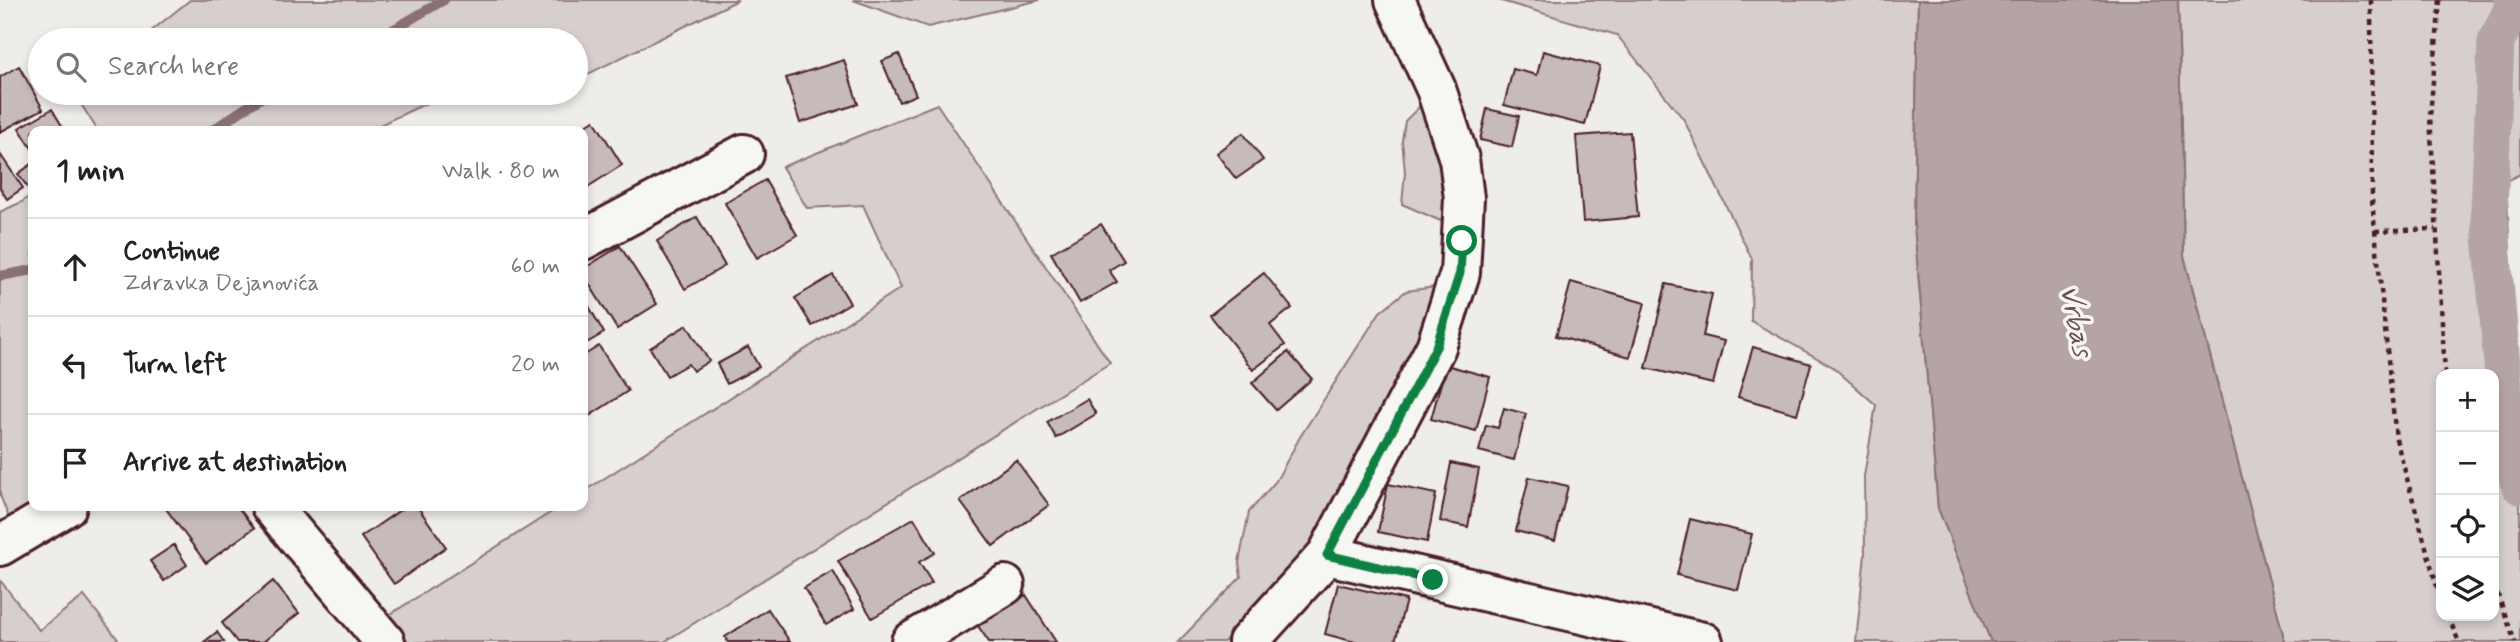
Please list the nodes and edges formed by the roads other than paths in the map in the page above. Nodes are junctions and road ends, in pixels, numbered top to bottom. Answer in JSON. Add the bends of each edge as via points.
{"nodes":[{"id":1,"x":1395,"y":0,"type":"edge"},
{"id":2,"x":744,"y":154,"type":"dead end"},
{"id":3,"x":588,"y":237,"type":"edge"},
{"id":4,"x":59,"y":511,"type":"edge"},
{"id":5,"x":275,"y":511,"type":"edge"},
{"id":6,"x":0,"y":546,"type":"edge"},
{"id":7,"x":1327,"y":555,"type":"junction"},
{"id":8,"x":1005,"y":585,"type":"dead end"},
{"id":9,"x":1680,"y":640,"type":"edge"},
{"id":10,"x":386,"y":642,"type":"edge"},
{"id":11,"x":911,"y":642,"type":"edge"},
{"id":12,"x":1248,"y":642,"type":"edge"}],
"edges":[{"from":1,"to":7,"type":"street","via":[[1436,89],[1458,159],[1464,198],[1460,273],[1436,347]]},
{"from":2,"to":3,"type":"street"},
{"from":4,"to":6,"type":"street"},
{"from":5,"to":10,"type":"street"},
{"from":7,"to":9,"type":"street"},
{"from":7,"to":12,"type":"street"},
{"from":8,"to":11,"type":"street"}]}
